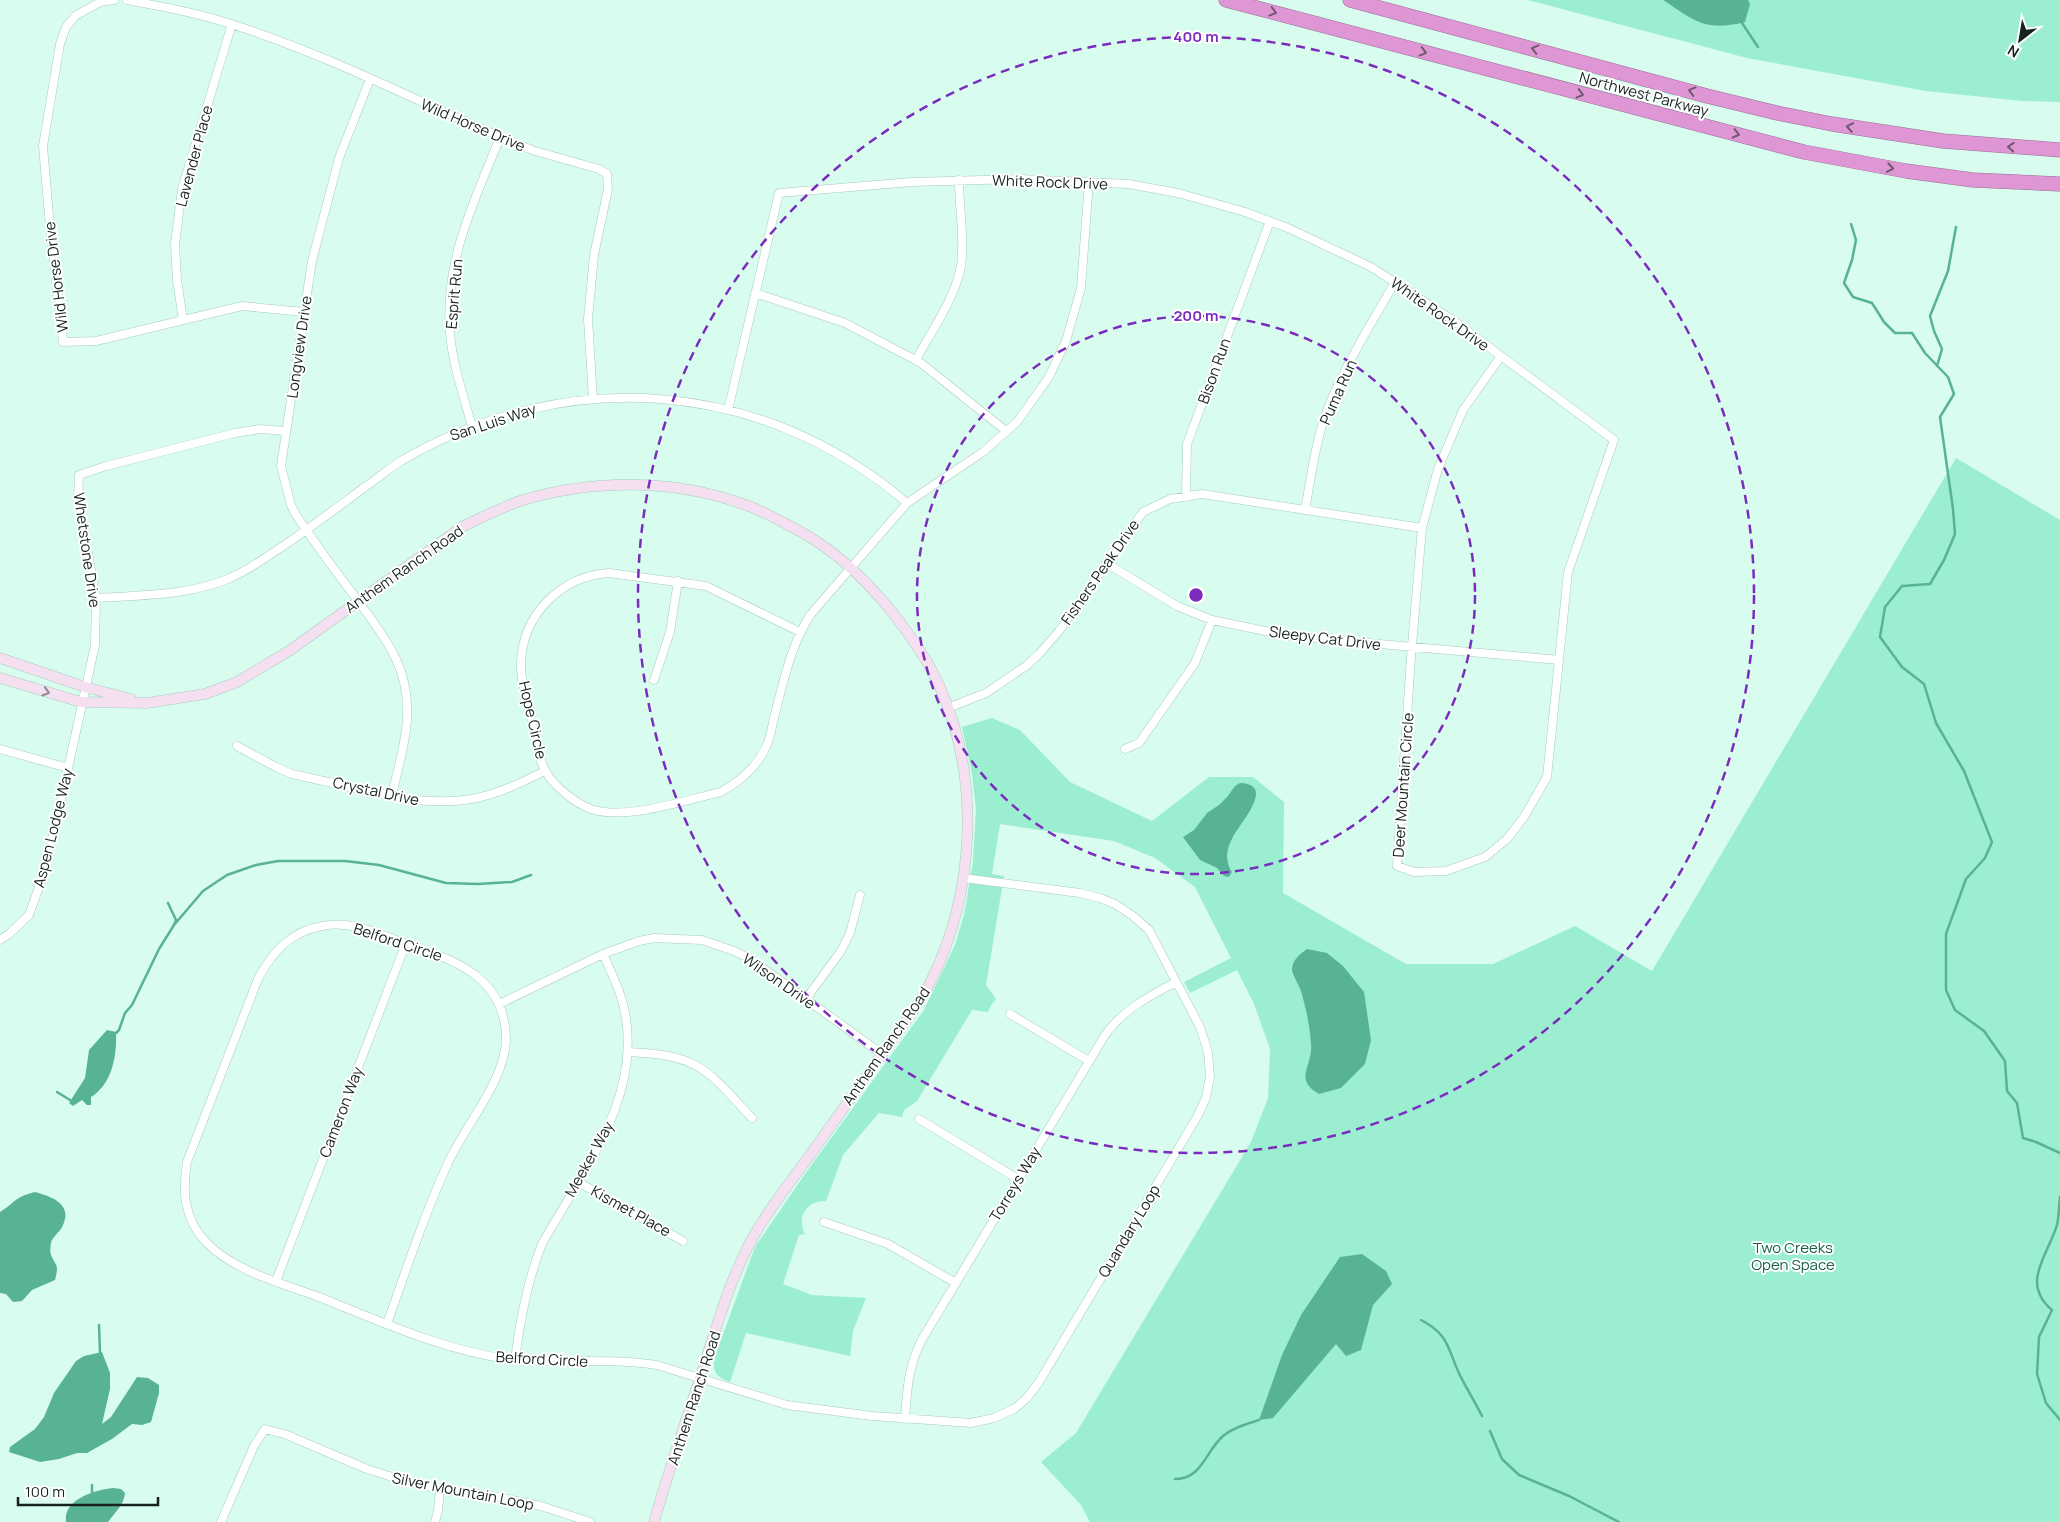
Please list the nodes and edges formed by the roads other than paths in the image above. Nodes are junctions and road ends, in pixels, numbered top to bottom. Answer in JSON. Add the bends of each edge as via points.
{"nodes":[{"id":1,"x":114,"y":0,"type":"edge"},
{"id":2,"x":127,"y":0,"type":"edge"},
{"id":3,"x":1226,"y":0,"type":"edge"},
{"id":4,"x":1350,"y":0,"type":"edge"},
{"id":5,"x":232,"y":24,"type":"junction"},
{"id":6,"x":370,"y":79,"type":"junction"},
{"id":7,"x":500,"y":137,"type":"junction"},
{"id":8,"x":2060,"y":150,"type":"edge"},
{"id":9,"x":959,"y":180,"type":"junction"},
{"id":10,"x":1089,"y":181,"type":"junction"},
{"id":11,"x":2060,"y":184,"type":"edge"},
{"id":12,"x":1270,"y":221,"type":"junction"},
{"id":13,"x":1395,"y":282,"type":"junction"},
{"id":14,"x":755,"y":293,"type":"junction"},
{"id":15,"x":304,"y":312,"type":"junction"},
{"id":16,"x":183,"y":320,"type":"junction"},
{"id":17,"x":1501,"y":356,"type":"junction"},
{"id":18,"x":916,"y":360,"type":"junction"},
{"id":19,"x":593,"y":399,"type":"junction"},
{"id":20,"x":728,"y":410,"type":"junction"},
{"id":21,"x":472,"y":427,"type":"junction"},
{"id":22,"x":286,"y":431,"type":"junction"},
{"id":23,"x":1006,"y":431,"type":"junction"},
{"id":24,"x":1186,"y":496,"type":"junction"},
{"id":25,"x":907,"y":503,"type":"junction"},
{"id":26,"x":1306,"y":510,"type":"junction"},
{"id":27,"x":1422,"y":528,"type":"junction"},
{"id":28,"x":306,"y":530,"type":"junction"},
{"id":29,"x":1106,"y":563,"type":"junction"},
{"id":30,"x":851,"y":568,"type":"junction"},
{"id":31,"x":678,"y":581,"type":"junction"},
{"id":32,"x":96,"y":598,"type":"junction"},
{"id":33,"x":358,"y":601,"type":"junction"},
{"id":34,"x":1212,"y":620,"type":"junction"},
{"id":35,"x":800,"y":632,"type":"junction"},
{"id":36,"x":1412,"y":647,"type":"junction"},
{"id":37,"x":0,"y":658,"type":"edge"},
{"id":38,"x":1559,"y":660,"type":"junction"},
{"id":39,"x":0,"y":678,"type":"edge"},
{"id":40,"x":654,"y":680,"type":"dead end"},
{"id":41,"x":85,"y":687,"type":"junction"},
{"id":42,"x":81,"y":702,"type":"junction"},
{"id":43,"x":147,"y":703,"type":"junction"},
{"id":44,"x":948,"y":708,"type":"junction"},
{"id":45,"x":238,"y":746,"type":"dead end"},
{"id":46,"x":0,"y":749,"type":"edge"},
{"id":47,"x":1125,"y":749,"type":"dead end"},
{"id":48,"x":68,"y":768,"type":"junction"},
{"id":49,"x":546,"y":771,"type":"junction"},
{"id":50,"x":392,"y":796,"type":"junction"},
{"id":51,"x":964,"y":878,"type":"junction"},
{"id":52,"x":860,"y":895,"type":"dead end"},
{"id":53,"x":0,"y":940,"type":"edge"},
{"id":54,"x":406,"y":943,"type":"junction"},
{"id":55,"x":603,"y":954,"type":"junction"},
{"id":56,"x":1176,"y":982,"type":"junction"},
{"id":57,"x":806,"y":999,"type":"junction"},
{"id":58,"x":499,"y":1004,"type":"junction"},
{"id":59,"x":1010,"y":1014,"type":"dead end"},
{"id":60,"x":628,"y":1052,"type":"junction"},
{"id":61,"x":882,"y":1054,"type":"junction"},
{"id":62,"x":1089,"y":1061,"type":"junction"},
{"id":63,"x":752,"y":1118,"type":"dead end"},
{"id":64,"x":919,"y":1119,"type":"dead end"},
{"id":65,"x":1018,"y":1179,"type":"junction"},
{"id":66,"x":578,"y":1182,"type":"junction"},
{"id":67,"x":824,"y":1222,"type":"dead end"},
{"id":68,"x":683,"y":1241,"type":"dead end"},
{"id":69,"x":276,"y":1281,"type":"junction"},
{"id":70,"x":956,"y":1283,"type":"junction"},
{"id":71,"x":387,"y":1324,"type":"junction"},
{"id":72,"x":516,"y":1360,"type":"junction"},
{"id":73,"x":700,"y":1378,"type":"junction"},
{"id":74,"x":905,"y":1419,"type":"junction"},
{"id":75,"x":440,"y":1488,"type":"junction"},
{"id":76,"x":565,"y":1514,"type":"junction"},
{"id":77,"x":221,"y":1522,"type":"edge"},
{"id":78,"x":435,"y":1522,"type":"edge"},
{"id":79,"x":562,"y":1522,"type":"edge"},
{"id":80,"x":590,"y":1522,"type":"edge"},
{"id":81,"x":654,"y":1522,"type":"edge"}],
"edges":[{"from":1,"to":16,"type":"street","name":"Wild Horse Drive","via":[[100,2],[76,16],[66,27],[60,44],[43,146],[63,342],[96,341]]},
{"from":2,"to":5,"type":"street","name":"Wild Horse Drive"},
{"from":3,"to":11,"type":"highway","name":"Northwest Parkway","one_way":true,"via":[[1804,152],[1973,180]]},
{"from":8,"to":4,"type":"highway","name":"Northwest Parkway","one_way":true,"via":[[1906,136],[1777,113]]},
{"from":5,"to":6,"type":"street","name":"Wild Horse Drive"},
{"from":5,"to":16,"type":"street","name":"Lavender Place","via":[[182,189],[175,244]]},
{"from":6,"to":7,"type":"street","name":"Wild Horse Drive"},
{"from":6,"to":15,"type":"street","name":"Longview Drive","via":[[339,158],[323,213]]},
{"from":7,"to":19,"type":"street","name":"Wild Horse Drive","via":[[607,174],[608,189],[594,255],[588,319]]},
{"from":7,"to":21,"type":"street","name":"Esprit Run","via":[[463,229],[453,272],[450,336]]},
{"from":9,"to":10,"type":"street","name":"White Rock Drive"},
{"from":9,"to":14,"type":"street","name":"White Rock Drive","via":[[779,193]]},
{"from":9,"to":18,"type":"street","via":[[963,230],[960,267],[952,295]]},
{"from":10,"to":12,"type":"street","name":"White Rock Drive","via":[[1178,193]]},
{"from":10,"to":23,"type":"street","name":"Hope Circle","via":[[1081,288],[1066,341],[1049,377],[1017,422]]},
{"from":12,"to":13,"type":"street","name":"White Rock Drive","via":[[1311,237]]},
{"from":12,"to":24,"type":"street","name":"Bison Run","via":[[1187,444]]},
{"from":13,"to":17,"type":"street","name":"White Rock Drive"},
{"from":13,"to":26,"type":"street","name":"Puma Run","via":[[1337,386],[1313,462]]},
{"from":14,"to":18,"type":"street","via":[[845,323]]},
{"from":14,"to":20,"type":"street","name":"White Rock Drive"},
{"from":15,"to":16,"type":"street","name":"Wild Horse Drive","via":[[242,306]]},
{"from":15,"to":22,"type":"street","name":"Longview Drive"},
{"from":17,"to":27,"type":"street","name":"Deer Mountain Circle","via":[[1462,410],[1438,469]]},
{"from":17,"to":38,"type":"street","name":"Deer Mountain Circle","via":[[1614,440],[1568,572]]},
{"from":18,"to":23,"type":"street"},
{"from":19,"to":20,"type":"street","name":"San Luis Way","via":[[622,396],[675,400]]},
{"from":19,"to":21,"type":"street","name":"San Luis Way","via":[[531,408]]},
{"from":20,"to":25,"type":"street","name":"San Luis Way","via":[[786,428],[820,443],[854,462]]},
{"from":21,"to":28,"type":"street","name":"San Luis Way","via":[[400,462]]},
{"from":22,"to":28,"type":"street","name":"Longview Drive","via":[[281,466],[291,505]]},
{"from":22,"to":32,"type":"street","name":"Whetstone Drive","via":[[260,429],[235,433],[79,475],[78,496]]},
{"from":23,"to":25,"type":"street","name":"Hope Circle","via":[[983,452]]},
{"from":24,"to":26,"type":"street","name":"Fishers Peak Drive","via":[[1202,494]]},
{"from":24,"to":29,"type":"street","name":"Fishers Peak Drive","via":[[1170,499],[1143,512]]},
{"from":25,"to":30,"type":"street","name":"Hope Circle"},
{"from":26,"to":27,"type":"street","name":"Fishers Peak Drive"},
{"from":27,"to":36,"type":"street","name":"Deer Mountain Circle"},
{"from":28,"to":32,"type":"street","name":"San Luis Way","via":[[261,561],[232,577],[206,586],[165,593]]},
{"from":28,"to":33,"type":"street","name":"Longview Drive"},
{"from":29,"to":34,"type":"street","name":"Sleepy Cat Drive","via":[[1178,606]]},
{"from":29,"to":44,"type":"street","name":"Fishers Peak Drive","via":[[1059,631],[1034,658],[986,693]]},
{"from":30,"to":33,"type":"street","name":"Anthem Ranch Road","via":[[807,535],[744,504],[681,488],[632,484],[583,487],[524,500],[462,527]]},
{"from":30,"to":35,"type":"street","name":"Hope Circle","via":[[819,603]]},
{"from":30,"to":44,"type":"street","name":"Anthem Ranch Road","via":[[883,601],[918,646]]},
{"from":31,"to":35,"type":"street","name":"Hope Circle","via":[[718,590]]},
{"from":31,"to":40,"type":"street","via":[[670,632]]},
{"from":31,"to":49,"type":"street","name":"Hope Circle","via":[[609,573],[589,576],[570,583],[546,600],[536,614],[522,645],[520,666],[537,746]]},
{"from":32,"to":41,"type":"street","name":"Whetstone Drive","via":[[95,645]]},
{"from":33,"to":43,"type":"street","name":"Anthem Ranch Road","via":[[289,651],[237,682],[205,694]]},
{"from":33,"to":50,"type":"street","name":"Longview Drive","via":[[386,638],[404,678],[408,719]]},
{"from":34,"to":36,"type":"street","name":"Sleepy Cat Drive","via":[[1290,636]]},
{"from":34,"to":47,"type":"street","via":[[1195,663],[1139,743]]},
{"from":35,"to":49,"type":"street","name":"Hope Circle","via":[[766,747],[757,762],[734,786],[721,792],[628,813],[610,812],[592,810],[581,804]]},
{"from":36,"to":38,"type":"street","name":"Sleepy Cat Drive"},
{"from":36,"to":38,"type":"street","name":"Deer Mountain Circle","via":[[1397,866],[1414,872],[1446,871],[1485,857],[1507,839],[1524,817],[1547,777]]},
{"from":37,"to":41,"type":"street","name":"Anthem Ranch Road"},
{"from":39,"to":42,"type":"street","name":"Anthem Ranch Road","one_way":true},
{"from":41,"to":42,"type":"street","name":"Whetstone Drive"},
{"from":41,"to":43,"type":"street","name":"Anthem Ranch Road"},
{"from":42,"to":43,"type":"street","name":"Anthem Ranch Road"},
{"from":42,"to":48,"type":"street","name":"Aspen Lodge Way"},
{"from":44,"to":51,"type":"street","name":"Anthem Ranch Road","via":[[962,765],[967,808]]},
{"from":45,"to":50,"type":"street","name":"Crystal Drive","via":[[292,774]]},
{"from":46,"to":48,"type":"street"},
{"from":48,"to":53,"type":"street","name":"Aspen Lodge Way","via":[[37,893],[28,915]]},
{"from":49,"to":50,"type":"street","name":"Crystal Drive","via":[[510,788],[468,801],[424,801]]},
{"from":51,"to":56,"type":"street","name":"Quandary Loop","via":[[1080,893],[1115,904],[1149,930]]},
{"from":51,"to":61,"type":"street","name":"Anthem Ranch Road","via":[[950,935],[940,960],[918,1005]]},
{"from":52,"to":57,"type":"street","via":[[850,933],[841,951]]},
{"from":54,"to":58,"type":"street","name":"Belford Circle","via":[[462,965],[487,986]]},
{"from":54,"to":69,"type":"street","name":"Cameron Way"},
{"from":54,"to":69,"type":"street","name":"Belford Circle","via":[[358,927],[324,925],[307,930],[280,946],[258,979],[190,1154],[184,1184],[185,1199],[197,1230],[206,1242],[234,1264]]},
{"from":55,"to":57,"type":"street","name":"Wilson Drive","via":[[654,938],[702,940],[749,958]]},
{"from":55,"to":58,"type":"street","name":"Wilson Drive"},
{"from":55,"to":60,"type":"street","name":"Meeker Way","via":[[624,1007]]},
{"from":56,"to":62,"type":"street","name":"Torreys Way","via":[[1129,1009],[1115,1021]]},
{"from":56,"to":74,"type":"street","name":"Quandary Loop","via":[[1200,1027],[1208,1052],[1210,1076],[1206,1098],[1039,1382],[1014,1409],[994,1418],[971,1424]]},
{"from":57,"to":61,"type":"street","name":"Wilson Drive"},
{"from":58,"to":71,"type":"street","name":"Belford Circle","via":[[505,1022],[506,1041],[498,1075],[447,1166]]},
{"from":59,"to":62,"type":"street"},
{"from":60,"to":63,"type":"street","via":[[676,1057],[702,1068]]},
{"from":60,"to":66,"type":"street","name":"Meeker Way","via":[[616,1109]]},
{"from":61,"to":73,"type":"street","name":"Anthem Ranch Road","via":[[758,1228],[735,1276]]},
{"from":62,"to":65,"type":"street","name":"Torreys Way"},
{"from":64,"to":65,"type":"street"},
{"from":65,"to":70,"type":"street","name":"Torreys Way"},
{"from":66,"to":68,"type":"street","name":"Kismet Place"},
{"from":66,"to":72,"type":"street","name":"Meeker Way","via":[[534,1263],[522,1310]]},
{"from":67,"to":70,"type":"street","via":[[888,1244]]},
{"from":69,"to":71,"type":"street","name":"Belford Circle"},
{"from":70,"to":74,"type":"street","name":"Torreys Way","via":[[913,1358],[908,1374]]},
{"from":71,"to":72,"type":"street","name":"Belford Circle","via":[[453,1348]]},
{"from":72,"to":73,"type":"street","name":"Belford Circle","via":[[636,1362]]},
{"from":73,"to":74,"type":"street","name":"Quandary Loop","via":[[787,1405]]},
{"from":73,"to":81,"type":"street","name":"Anthem Ranch Road"},
{"from":75,"to":76,"type":"street","name":"Silver Mountain Loop","via":[[493,1496]]},
{"from":75,"to":77,"type":"street","name":"Silver Mountain Loop","via":[[367,1469],[287,1435],[265,1430],[254,1446]]},
{"from":75,"to":78,"type":"street"},
{"from":76,"to":79,"type":"street"},
{"from":76,"to":80,"type":"street","name":"Silver Mountain Loop"}]}
